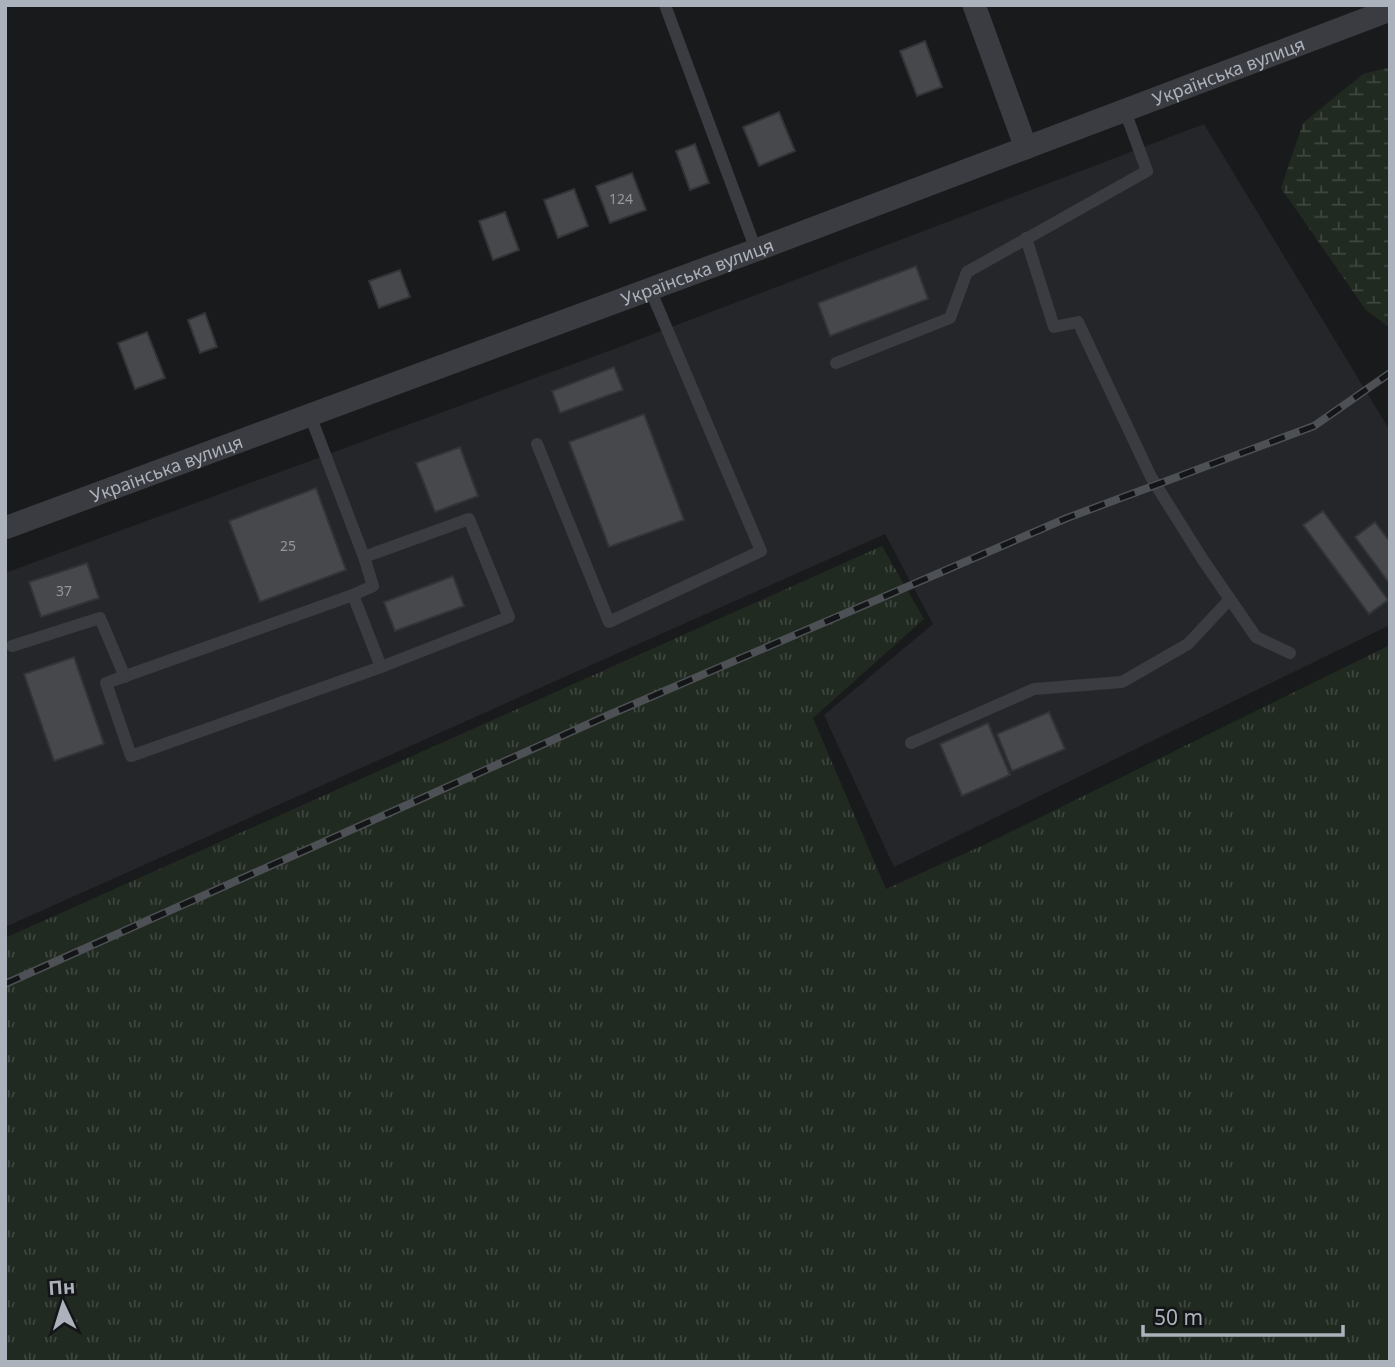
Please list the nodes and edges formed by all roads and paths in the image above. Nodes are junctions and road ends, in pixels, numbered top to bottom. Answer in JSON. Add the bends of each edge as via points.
{"nodes":[{"id":1,"x":665,"y":5,"type":"edge"},
{"id":2,"x":974,"y":5,"type":"edge"},
{"id":3,"x":1390,"y":10,"type":"edge"},
{"id":4,"x":1125,"y":111,"type":"junction"},
{"id":5,"x":1027,"y":148,"type":"junction"},
{"id":6,"x":1026,"y":238,"type":"junction"},
{"id":7,"x":756,"y":250,"type":"junction"},
{"id":8,"x":650,"y":289,"type":"junction"},
{"id":9,"x":836,"y":363,"type":"dead end"},
{"id":10,"x":310,"y":415,"type":"junction"},
{"id":11,"x":537,"y":444,"type":"dead end"},
{"id":12,"x":5,"y":528,"type":"edge"},
{"id":13,"x":364,"y":557,"type":"junction"},
{"id":14,"x":353,"y":595,"type":"junction"},
{"id":15,"x":1230,"y":599,"type":"junction"},
{"id":16,"x":12,"y":646,"type":"dead end"},
{"id":17,"x":1290,"y":653,"type":"dead end"},
{"id":18,"x":381,"y":667,"type":"junction"},
{"id":19,"x":125,"y":677,"type":"junction"},
{"id":20,"x":911,"y":743,"type":"dead end"}],
"edges":[{"from":1,"to":7,"type":"lane"},
{"from":2,"to":5,"type":"street"},
{"from":3,"to":4,"type":"street","name":"Українська вулиця"},
{"from":4,"to":5,"type":"street","name":"Українська вулиця"},
{"from":4,"to":6,"type":"lane","via":[[1147,171]]},
{"from":5,"to":7,"type":"street","name":"Українська вулиця"},
{"from":6,"to":9,"type":"lane","via":[[967,272],[950,318]]},
{"from":6,"to":15,"type":"lane","via":[[1054,327],[1077,322],[1151,477]]},
{"from":7,"to":8,"type":"street","name":"Українська вулиця"},
{"from":8,"to":10,"type":"street","name":"Українська вулиця"},
{"from":8,"to":11,"type":"lane","via":[[761,551],[609,622]]},
{"from":10,"to":12,"type":"street","name":"Українська вулиця"},
{"from":10,"to":13,"type":"lane"},
{"from":13,"to":14,"type":"lane","via":[[373,586]]},
{"from":13,"to":18,"type":"lane","via":[[469,519],[509,617]]},
{"from":14,"to":18,"type":"lane"},
{"from":14,"to":19,"type":"lane"},
{"from":15,"to":17,"type":"lane","via":[[1256,637]]},
{"from":15,"to":20,"type":"lane","via":[[1188,644],[1122,682],[1034,689]]},
{"from":16,"to":19,"type":"lane","via":[[100,618]]},
{"from":18,"to":19,"type":"lane","via":[[131,756],[106,683]]}]}
